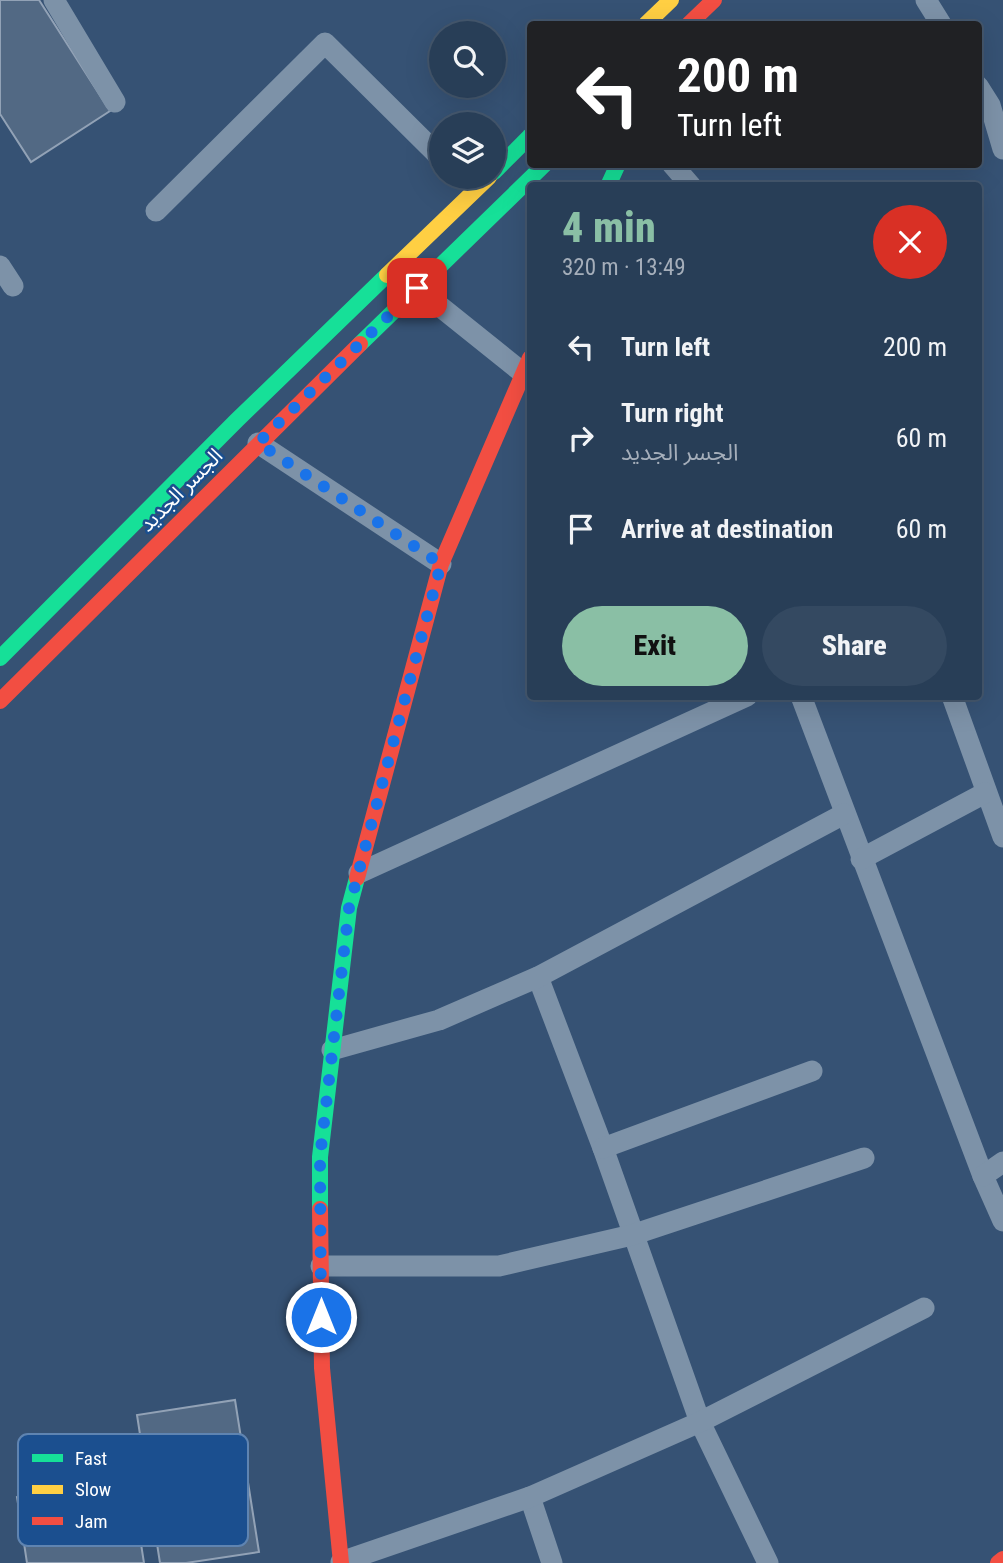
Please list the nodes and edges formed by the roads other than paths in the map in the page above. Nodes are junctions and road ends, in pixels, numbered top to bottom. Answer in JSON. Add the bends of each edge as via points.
{"nodes":[{"id":1,"x":54,"y":0,"type":"edge"},
{"id":2,"x":671,"y":0,"type":"edge"},
{"id":3,"x":715,"y":0,"type":"edge"},
{"id":4,"x":926,"y":0,"type":"edge"},
{"id":5,"x":649,"y":21,"type":"edge"},
{"id":6,"x":693,"y":21,"type":"edge"},
{"id":7,"x":939,"y":21,"type":"edge"},
{"id":8,"x":982,"y":92,"type":"edge"},
{"id":9,"x":115,"y":102,"type":"dead end"},
{"id":10,"x":527,"y":139,"type":"edge"},
{"id":11,"x":429,"y":146,"type":"edge"},
{"id":12,"x":1003,"y":149,"type":"edge"},
{"id":13,"x":506,"y":160,"type":"edge"},
{"id":14,"x":541,"y":168,"type":"edge"},
{"id":15,"x":675,"y":168,"type":"edge"},
{"id":16,"x":688,"y":182,"type":"edge"},
{"id":17,"x":466,"y":189,"type":"edge"},
{"id":18,"x":156,"y":211,"type":"dead end"},
{"id":19,"x":0,"y":266,"type":"edge"},
{"id":20,"x":13,"y":286,"type":"dead end"},
{"id":21,"x":417,"y":288,"type":"junction"},
{"id":22,"x":527,"y":366,"type":"edge"},
{"id":23,"x":258,"y":443,"type":"junction"},
{"id":24,"x":441,"y":564,"type":"junction"},
{"id":25,"x":0,"y":658,"type":"edge"},
{"id":26,"x":738,"y":700,"type":"edge"},
{"id":27,"x":802,"y":700,"type":"edge"},
{"id":28,"x":952,"y":700,"type":"edge"},
{"id":29,"x":0,"y":701,"type":"edge"},
{"id":30,"x":985,"y":793,"type":"junction"},
{"id":31,"x":844,"y":814,"type":"junction"},
{"id":32,"x":1003,"y":837,"type":"edge"},
{"id":33,"x":861,"y":859,"type":"junction"},
{"id":34,"x":359,"y":873,"type":"junction"},
{"id":35,"x":538,"y":977,"type":"junction"},
{"id":36,"x":332,"y":1050,"type":"junction"},
{"id":37,"x":812,"y":1071,"type":"dead end"},
{"id":38,"x":603,"y":1148,"type":"junction"},
{"id":39,"x":864,"y":1158,"type":"dead end"},
{"id":40,"x":1003,"y":1162,"type":"edge"},
{"id":41,"x":983,"y":1176,"type":"junction"},
{"id":42,"x":1003,"y":1221,"type":"edge"},
{"id":43,"x":632,"y":1235,"type":"junction"},
{"id":44,"x":321,"y":1266,"type":"junction"},
{"id":45,"x":924,"y":1308,"type":"dead end"},
{"id":46,"x":699,"y":1422,"type":"junction"},
{"id":47,"x":530,"y":1497,"type":"junction"},
{"id":48,"x":1003,"y":1559,"type":"edge"},
{"id":49,"x":341,"y":1562,"type":"edge"},
{"id":50,"x":552,"y":1563,"type":"edge"},
{"id":51,"x":768,"y":1563,"type":"edge"},
{"id":52,"x":998,"y":1563,"type":"edge"}],
"edges":[{"from":1,"to":9,"type":"street"},
{"from":2,"to":5,"type":"main road"},
{"from":3,"to":6,"type":"main road"},
{"from":4,"to":7,"type":"street"},
{"from":8,"to":12,"type":"street"},
{"from":10,"to":13,"type":"main road"},
{"from":11,"to":18,"type":"street","via":[[325,43]]},
{"from":14,"to":21,"type":"main road","name":"الجسر الجديد"},
{"from":15,"to":16,"type":"street"},
{"from":17,"to":25,"type":"main road","name":"الجسر الجديد"},
{"from":19,"to":20,"type":"street"},
{"from":21,"to":22,"type":"street"},
{"from":21,"to":23,"type":"main road","name":"الجسر الجديد"},
{"from":22,"to":24,"type":"main road"},
{"from":23,"to":24,"type":"street"},
{"from":23,"to":29,"type":"main road","name":"الجسر الجديد"},
{"from":24,"to":34,"type":"main road"},
{"from":26,"to":34,"type":"street"},
{"from":27,"to":31,"type":"street"},
{"from":28,"to":30,"type":"street"},
{"from":30,"to":32,"type":"street"},
{"from":30,"to":33,"type":"street"},
{"from":31,"to":33,"type":"street"},
{"from":31,"to":35,"type":"street"},
{"from":33,"to":41,"type":"street"},
{"from":34,"to":36,"type":"main road","via":[[349,908]]},
{"from":35,"to":36,"type":"street","via":[[439,1020]]},
{"from":35,"to":38,"type":"street"},
{"from":36,"to":44,"type":"main road","via":[[320,1157]]},
{"from":37,"to":38,"type":"street"},
{"from":38,"to":43,"type":"street"},
{"from":39,"to":43,"type":"street"},
{"from":40,"to":41,"type":"street"},
{"from":41,"to":42,"type":"street"},
{"from":43,"to":44,"type":"street","via":[[499,1266]]},
{"from":43,"to":46,"type":"street"},
{"from":44,"to":49,"type":"main road","via":[[322,1368]]},
{"from":45,"to":46,"type":"street"},
{"from":46,"to":47,"type":"street"},
{"from":46,"to":51,"type":"street"},
{"from":47,"to":49,"type":"street"},
{"from":47,"to":50,"type":"street"},
{"from":48,"to":52,"type":"main road"}]}
